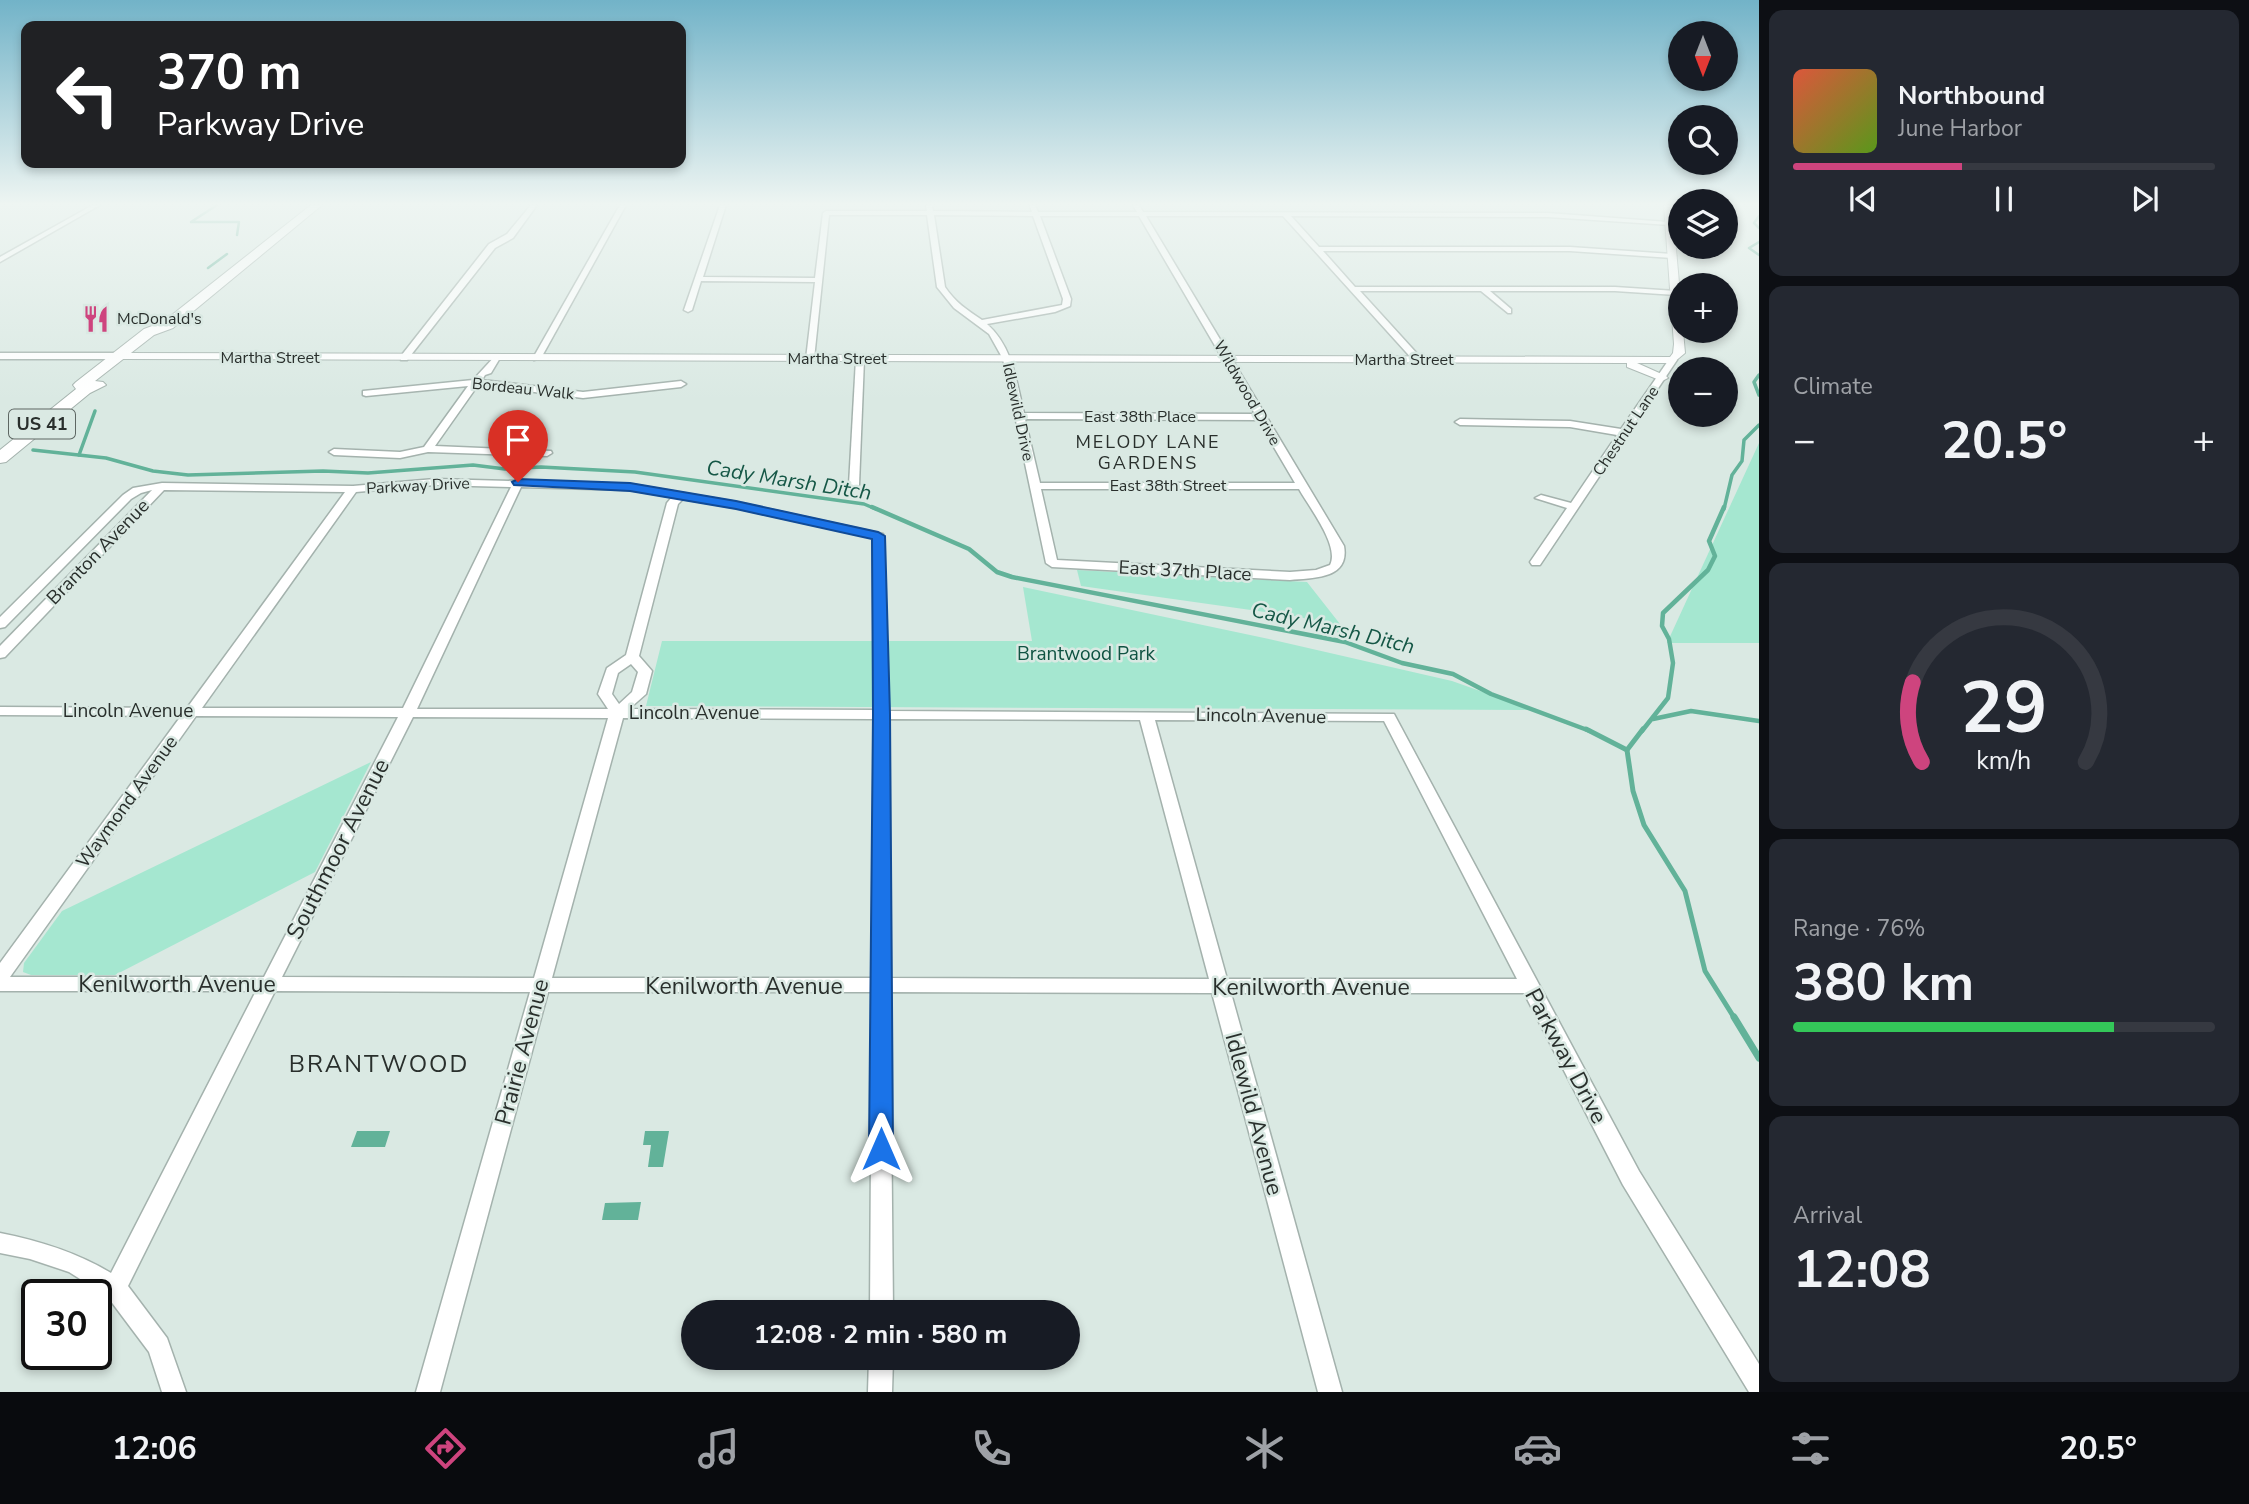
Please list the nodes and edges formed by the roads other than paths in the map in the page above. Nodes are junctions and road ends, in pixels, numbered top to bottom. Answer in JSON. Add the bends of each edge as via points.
{"nodes":[{"id":1,"x":236,"y":270,"type":"edge"},
{"id":2,"x":473,"y":270,"type":"edge"},
{"id":3,"x":586,"y":270,"type":"edge"},
{"id":4,"x":702,"y":270,"type":"edge"},
{"id":5,"x":819,"y":270,"type":"edge"},
{"id":6,"x":939,"y":270,"type":"edge"},
{"id":7,"x":1056,"y":270,"type":"edge"},
{"id":8,"x":1174,"y":270,"type":"edge"},
{"id":9,"x":1336,"y":270,"type":"edge"},
{"id":10,"x":699,"y":279,"type":"junction"},
{"id":11,"x":818,"y":280,"type":"junction"},
{"id":12,"x":1353,"y":289,"type":"junction"},
{"id":13,"x":1483,"y":289,"type":"junction"},
{"id":14,"x":1668,"y":292,"type":"edge"},
{"id":15,"x":688,"y":310,"type":"dead end"},
{"id":16,"x":1508,"y":311,"type":"dead end"},
{"id":17,"x":984,"y":322,"type":"junction"},
{"id":18,"x":168,"y":325,"type":"junction"},
{"id":19,"x":0,"y":356,"type":"edge"},
{"id":20,"x":118,"y":356,"type":"junction"},
{"id":21,"x":135,"y":358,"type":"junction"},
{"id":22,"x":404,"y":358,"type":"junction"},
{"id":23,"x":491,"y":358,"type":"junction"},
{"id":24,"x":537,"y":358,"type":"junction"},
{"id":25,"x":810,"y":359,"type":"junction"},
{"id":26,"x":860,"y":359,"type":"junction"},
{"id":27,"x":1007,"y":359,"type":"junction"},
{"id":28,"x":1227,"y":359,"type":"junction"},
{"id":29,"x":1418,"y":360,"type":"junction"},
{"id":30,"x":1614,"y":360,"type":"junction"},
{"id":31,"x":1668,"y":360,"type":"edge"},
{"id":32,"x":1668,"y":368,"type":"edge"},
{"id":33,"x":479,"y":377,"type":"junction"},
{"id":34,"x":1662,"y":377,"type":"junction"},
{"id":35,"x":681,"y":384,"type":"dead end"},
{"id":36,"x":85,"y":390,"type":"junction"},
{"id":37,"x":366,"y":393,"type":"dead end"},
{"id":38,"x":1019,"y":416,"type":"junction"},
{"id":39,"x":1261,"y":417,"type":"junction"},
{"id":40,"x":1461,"y":422,"type":"dead end"},
{"id":41,"x":1624,"y":433,"type":"junction"},
{"id":42,"x":428,"y":449,"type":"junction"},
{"id":43,"x":334,"y":452,"type":"dead end"},
{"id":44,"x":547,"y":453,"type":"dead end"},
{"id":45,"x":0,"y":458,"type":"edge"},
{"id":46,"x":518,"y":482,"type":"junction"},
{"id":47,"x":854,"y":485,"type":"dead end"},
{"id":48,"x":162,"y":486,"type":"junction"},
{"id":49,"x":1034,"y":486,"type":"junction"},
{"id":50,"x":1302,"y":486,"type":"junction"},
{"id":51,"x":353,"y":489,"type":"junction"},
{"id":52,"x":681,"y":495,"type":"junction"},
{"id":53,"x":1541,"y":498,"type":"dead end"},
{"id":54,"x":1574,"y":507,"type":"junction"},
{"id":55,"x":1536,"y":562,"type":"dead end"},
{"id":56,"x":1052,"y":563,"type":"joint"},
{"id":57,"x":1318,"y":574,"type":"joint"},
{"id":58,"x":0,"y":624,"type":"edge"},
{"id":59,"x":0,"y":654,"type":"edge"},
{"id":60,"x":632,"y":657,"type":"junction"},
{"id":61,"x":0,"y":710,"type":"edge"},
{"id":62,"x":193,"y":711,"type":"junction"},
{"id":63,"x":408,"y":712,"type":"junction"},
{"id":64,"x":617,"y":712,"type":"junction"},
{"id":65,"x":881,"y":714,"type":"junction"},
{"id":66,"x":1146,"y":715,"type":"junction"},
{"id":67,"x":1389,"y":717,"type":"joint"},
{"id":68,"x":0,"y":977,"type":"edge"},
{"id":69,"x":0,"y":984,"type":"edge"},
{"id":70,"x":269,"y":985,"type":"junction"},
{"id":71,"x":882,"y":985,"type":"junction"},
{"id":72,"x":540,"y":986,"type":"junction"},
{"id":73,"x":1529,"y":986,"type":"junction"},
{"id":74,"x":1220,"y":987,"type":"junction"},
{"id":75,"x":0,"y":1243,"type":"edge"},
{"id":76,"x":114,"y":1288,"type":"junction"},
{"id":77,"x":881,"y":1300,"type":"edge"},
{"id":78,"x":881,"y":1370,"type":"edge"},
{"id":79,"x":1759,"y":1386,"type":"edge"},
{"id":80,"x":174,"y":1392,"type":"edge"},
{"id":81,"x":428,"y":1392,"type":"edge"},
{"id":82,"x":880,"y":1392,"type":"edge"},
{"id":83,"x":1330,"y":1392,"type":"edge"}],
"edges":[{"from":1,"to":18,"type":"highway","number":"US 41"},
{"from":2,"to":22,"type":"street"},
{"from":3,"to":24,"type":"street"},
{"from":4,"to":10,"type":"street"},
{"from":5,"to":11,"type":"street"},
{"from":6,"to":17,"type":"street","name":"Idlewild Drive","via":[[947,299]]},
{"from":7,"to":17,"type":"street","via":[[1066,306]]},
{"from":8,"to":28,"type":"street","name":"Wildwood Drive"},
{"from":9,"to":12,"type":"street"},
{"from":10,"to":11,"type":"street"},
{"from":10,"to":15,"type":"street"},
{"from":11,"to":25,"type":"street"},
{"from":12,"to":13,"type":"street"},
{"from":12,"to":29,"type":"street"},
{"from":13,"to":14,"type":"street"},
{"from":13,"to":16,"type":"street"},
{"from":17,"to":27,"type":"street","name":"Idlewild Drive"},
{"from":18,"to":20,"type":"highway","number":"US 41","via":[[149,332]]},
{"from":18,"to":21,"type":"highway","number":"US 41","via":[[167,332]]},
{"from":19,"to":20,"type":"street","name":"Martha Street"},
{"from":20,"to":21,"type":"street","name":"Martha Street"},
{"from":20,"to":36,"type":"highway","number":"US 41","via":[[81,385]]},
{"from":21,"to":22,"type":"street","name":"Martha Street"},
{"from":21,"to":36,"type":"highway","number":"US 41","via":[[100,385]]},
{"from":22,"to":23,"type":"street","name":"Martha Street"},
{"from":23,"to":24,"type":"street","name":"Martha Street"},
{"from":23,"to":33,"type":"street","via":[[488,371]]},
{"from":24,"to":25,"type":"street","name":"Martha Street"},
{"from":25,"to":26,"type":"street","name":"Martha Street"},
{"from":26,"to":27,"type":"street","name":"Martha Street"},
{"from":26,"to":47,"type":"street"},
{"from":27,"to":28,"type":"street","name":"Martha Street"},
{"from":27,"to":38,"type":"street","name":"Idlewild Drive"},
{"from":28,"to":29,"type":"street","name":"Martha Street"},
{"from":28,"to":39,"type":"street","name":"Wildwood Drive"},
{"from":29,"to":30,"type":"street","name":"Martha Street"},
{"from":30,"to":31,"type":"street","name":"Martha Street"},
{"from":30,"to":34,"type":"street"},
{"from":32,"to":34,"type":"street","name":"Chestnut Lane"},
{"from":33,"to":35,"type":"street","name":"Bordeau Walk","via":[[583,395]]},
{"from":33,"to":37,"type":"street","name":"Bordeau Walk"},
{"from":33,"to":42,"type":"street"},
{"from":34,"to":41,"type":"street","name":"Chestnut Lane"},
{"from":36,"to":45,"type":"highway","number":"US 41"},
{"from":38,"to":39,"type":"street","name":"East 38th Place"},
{"from":38,"to":49,"type":"street","name":"Idlewild Drive"},
{"from":39,"to":50,"type":"street","name":"Wildwood Drive"},
{"from":40,"to":41,"type":"street","via":[[1570,424]]},
{"from":41,"to":54,"type":"street","name":"Chestnut Lane"},
{"from":42,"to":43,"type":"street","via":[[387,455]]},
{"from":42,"to":44,"type":"street"},
{"from":46,"to":51,"type":"street","name":"Parkway Drive","via":[[435,482]]},
{"from":46,"to":52,"type":"street","name":"Parkway Drive","via":[[630,487]]},
{"from":46,"to":63,"type":"street","name":"Southmoor Avenue"},
{"from":48,"to":51,"type":"street","name":"Parkway Drive"},
{"from":48,"to":58,"type":"street","name":"Branton Avenue","via":[[127,497]]},
{"from":48,"to":59,"type":"street","name":"Branton Avenue"},
{"from":49,"to":50,"type":"street","name":"East 38th Street"},
{"from":49,"to":56,"type":"street","name":"Idlewild Drive"},
{"from":50,"to":57,"type":"street","name":"Wildwood Drive","via":[[1340,557],[1335,567]]},
{"from":51,"to":62,"type":"street","name":"Waymond Avenue"},
{"from":52,"to":60,"type":"street","via":[[673,503]]},
{"from":52,"to":65,"type":"street","name":"Parkway Drive","via":[[878,536]]},
{"from":53,"to":54,"type":"street"},
{"from":54,"to":55,"type":"street","name":"Chestnut Lane"},
{"from":56,"to":57,"type":"street","name":"East 37th Place"},
{"from":60,"to":64,"type":"street","via":[[612,671],[605,694]]},
{"from":60,"to":64,"type":"street","name":"Prairie Avenue","via":[[645,671],[639,694]]},
{"from":61,"to":62,"type":"street","name":"Lincoln Avenue"},
{"from":62,"to":63,"type":"street","name":"Lincoln Avenue"},
{"from":62,"to":68,"type":"street","name":"Waymond Avenue"},
{"from":63,"to":64,"type":"street","name":"Lincoln Avenue"},
{"from":63,"to":70,"type":"street","name":"Southmoor Avenue"},
{"from":64,"to":65,"type":"street","name":"Lincoln Avenue"},
{"from":64,"to":72,"type":"street","name":"Prairie Avenue"},
{"from":65,"to":66,"type":"street","name":"Lincoln Avenue"},
{"from":65,"to":71,"type":"street"},
{"from":66,"to":67,"type":"street","name":"Lincoln Avenue"},
{"from":66,"to":74,"type":"street","name":"Idlewild Avenue"},
{"from":67,"to":73,"type":"street","name":"Parkway Drive"},
{"from":69,"to":70,"type":"street","name":"Kenilworth Avenue"},
{"from":70,"to":72,"type":"street","name":"Kenilworth Avenue"},
{"from":70,"to":76,"type":"street","name":"Southmoor Avenue"},
{"from":71,"to":72,"type":"street","name":"Kenilworth Avenue"},
{"from":71,"to":74,"type":"street","name":"Kenilworth Avenue"},
{"from":71,"to":77,"type":"street"},
{"from":72,"to":81,"type":"street","name":"Prairie Avenue"},
{"from":73,"to":74,"type":"street","name":"Kenilworth Avenue"},
{"from":73,"to":79,"type":"street","name":"Parkway Drive","via":[[1631,1178]]},
{"from":74,"to":83,"type":"street","name":"Idlewild Avenue"},
{"from":75,"to":76,"type":"street","via":[[75,1264]]},
{"from":76,"to":80,"type":"street","via":[[159,1346]]},
{"from":78,"to":82,"type":"street"}]}
